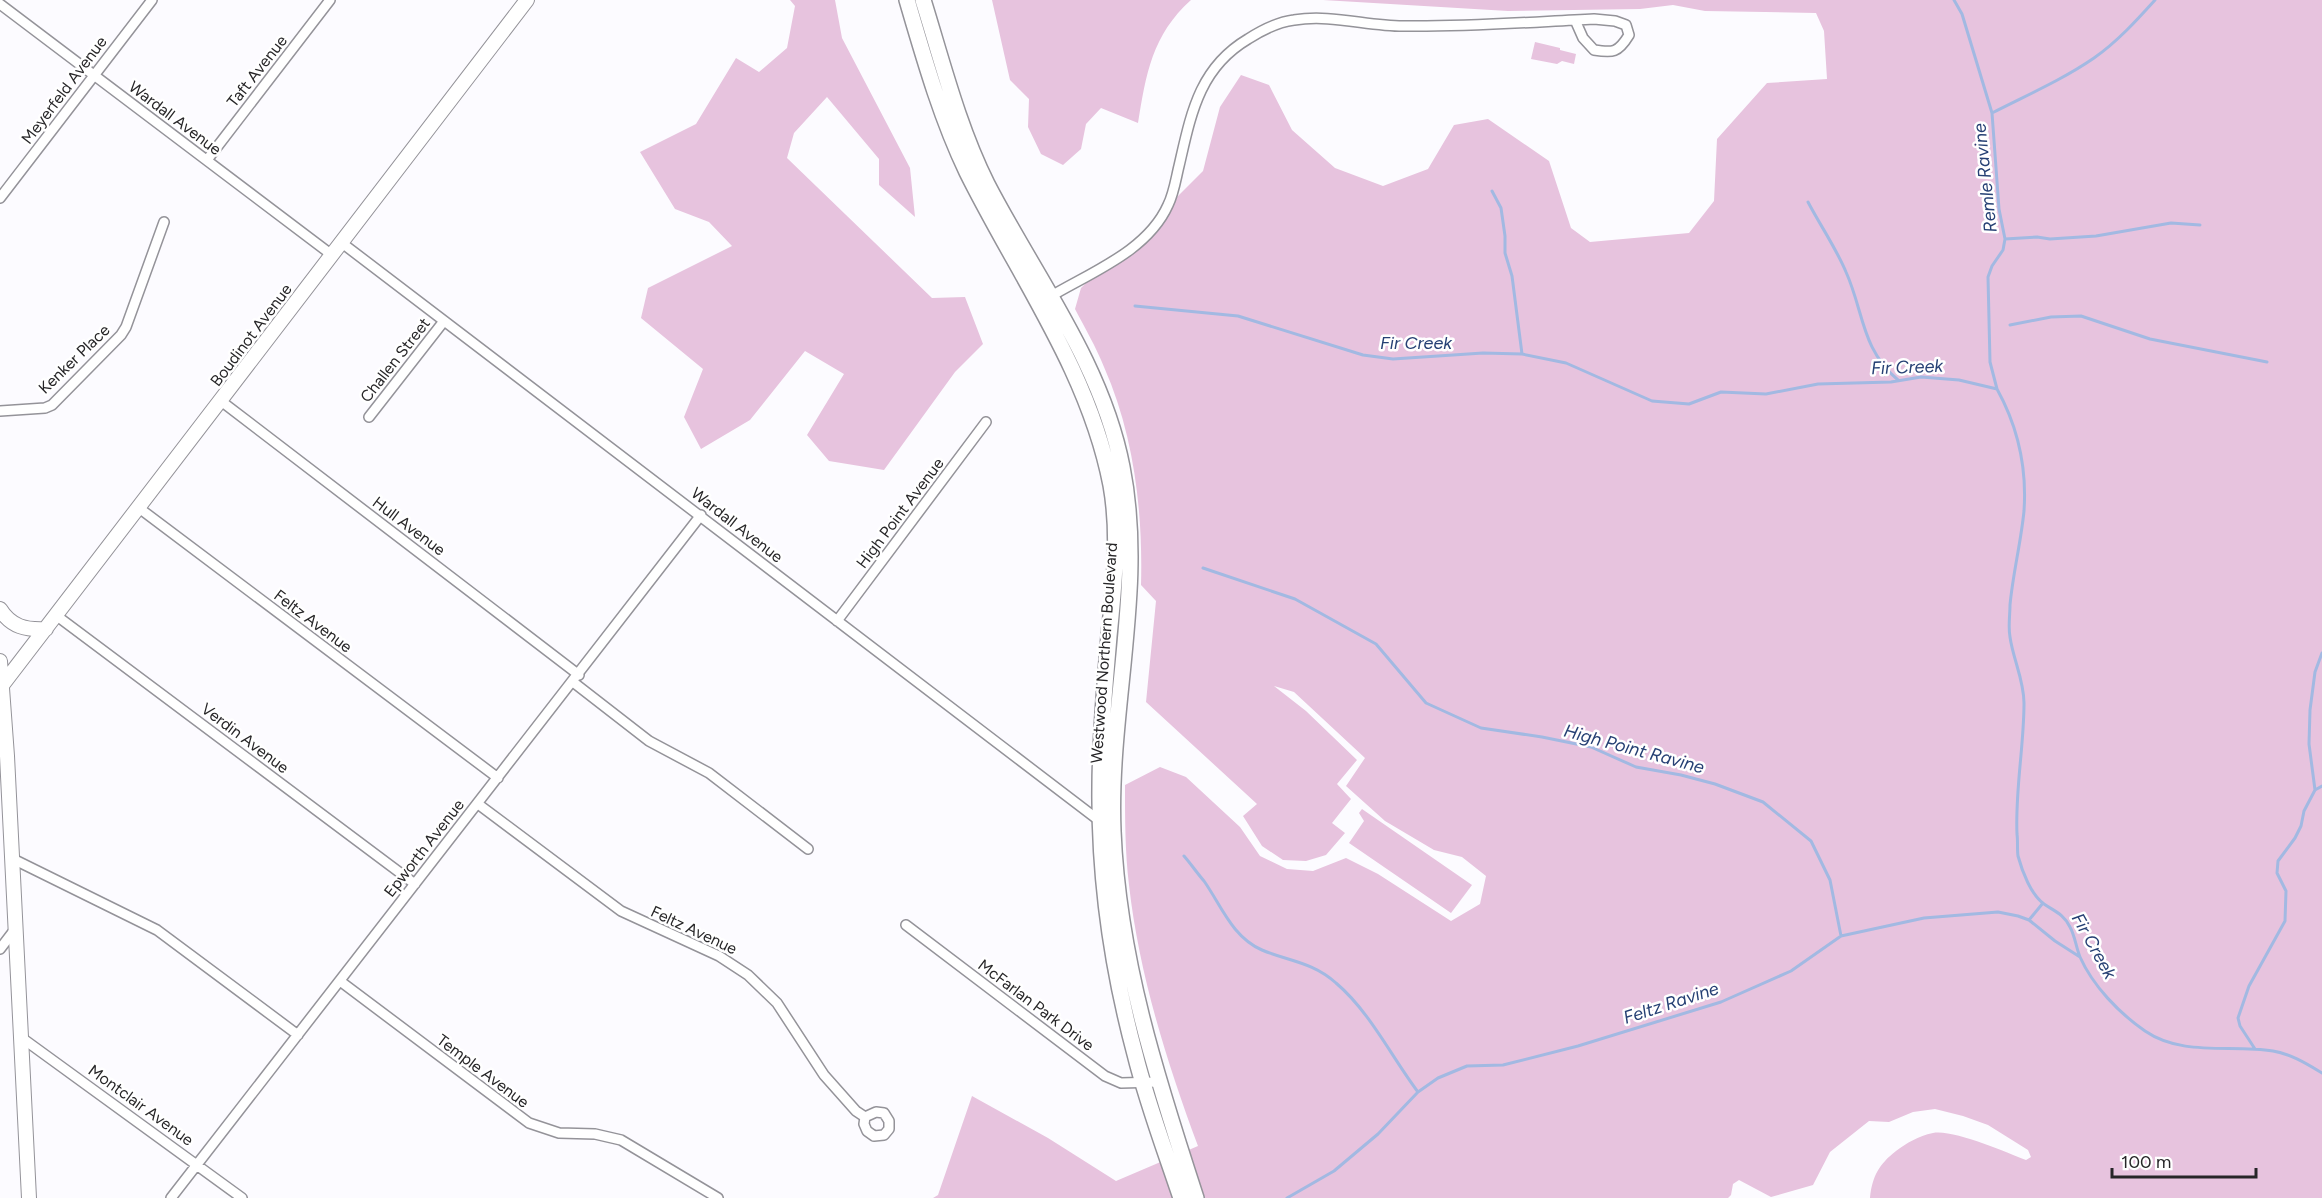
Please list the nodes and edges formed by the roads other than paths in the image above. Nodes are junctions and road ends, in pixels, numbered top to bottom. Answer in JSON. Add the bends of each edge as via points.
{"nodes":[{"id":1,"x":152,"y":0,"type":"edge"},
{"id":2,"x":330,"y":0,"type":"edge"},
{"id":3,"x":527,"y":0,"type":"edge"},
{"id":4,"x":907,"y":0,"type":"edge"},
{"id":5,"x":923,"y":0,"type":"edge"},
{"id":6,"x":0,"y":3,"type":"edge"},
{"id":7,"x":1575,"y":20,"type":"junction"},
{"id":8,"x":94,"y":76,"type":"junction"},
{"id":9,"x":207,"y":160,"type":"junction"},
{"id":10,"x":0,"y":198,"type":"edge"},
{"id":11,"x":164,"y":222,"type":"dead end"},
{"id":12,"x":342,"y":243,"type":"junction"},
{"id":13,"x":332,"y":255,"type":"junction"},
{"id":14,"x":1044,"y":300,"type":"junction"},
{"id":15,"x":444,"y":321,"type":"junction"},
{"id":16,"x":221,"y":401,"type":"junction"},
{"id":17,"x":0,"y":411,"type":"edge"},
{"id":18,"x":369,"y":417,"type":"dead end"},
{"id":19,"x":986,"y":422,"type":"dead end"},
{"id":20,"x":139,"y":508,"type":"junction"},
{"id":21,"x":701,"y":515,"type":"junction"},
{"id":22,"x":0,"y":609,"type":"edge"},
{"id":23,"x":57,"y":616,"type":"junction"},
{"id":24,"x":837,"y":621,"type":"junction"},
{"id":25,"x":46,"y":629,"type":"junction"},
{"id":26,"x":0,"y":662,"type":"edge"},
{"id":27,"x":576,"y":679,"type":"junction"},
{"id":28,"x":1,"y":687,"type":"edge"},
{"id":29,"x":4,"y":751,"type":"edge"},
{"id":30,"x":498,"y":778,"type":"junction"},
{"id":31,"x":478,"y":804,"type":"junction"},
{"id":32,"x":1100,"y":821,"type":"junction"},
{"id":33,"x":1113,"y":830,"type":"junction"},
{"id":34,"x":808,"y":849,"type":"dead end"},
{"id":35,"x":13,"y":859,"type":"junction"},
{"id":36,"x":415,"y":884,"type":"junction"},
{"id":37,"x":906,"y":925,"type":"dead end"},
{"id":38,"x":16,"y":928,"type":"junction"},
{"id":39,"x":0,"y":949,"type":"edge"},
{"id":40,"x":340,"y":981,"type":"junction"},
{"id":41,"x":298,"y":1035,"type":"junction"},
{"id":42,"x":22,"y":1038,"type":"junction"},
{"id":43,"x":1151,"y":1083,"type":"junction"},
{"id":44,"x":866,"y":1118,"type":"dead end"},
{"id":45,"x":197,"y":1164,"type":"junction"},
{"id":46,"x":29,"y":1198,"type":"edge"},
{"id":47,"x":171,"y":1198,"type":"edge"},
{"id":48,"x":242,"y":1198,"type":"edge"},
{"id":49,"x":718,"y":1198,"type":"edge"},
{"id":50,"x":1181,"y":1198,"type":"edge"},
{"id":51,"x":1196,"y":1198,"type":"edge"}],
"edges":[{"from":1,"to":8,"type":"street","name":"Meyerfeld Avenue"},
{"from":2,"to":9,"type":"street","name":"Taft Avenue"},
{"from":3,"to":12,"type":"street","name":"Boudinot Avenue"},
{"from":4,"to":14,"type":"main road","name":"Westwood Northern Boulevard","via":[[950,135],[968,173]]},
{"from":5,"to":14,"type":"main road","name":"Westwood Northern Boulevard","via":[[966,135]]},
{"from":6,"to":8,"type":"street","name":"Wardall Avenue"},
{"from":7,"to":7,"type":"street","via":[[1615,21],[1626,25],[1629,35],[1622,47],[1610,52],[1594,50]]},
{"from":7,"to":14,"type":"street","via":[[1402,26],[1293,20],[1263,30],[1233,48],[1210,73],[1194,105],[1168,206],[1149,233],[1132,248]]},
{"from":8,"to":9,"type":"street","name":"Wardall Avenue"},
{"from":8,"to":10,"type":"street","name":"Meyerfeld Avenue"},
{"from":9,"to":13,"type":"street","name":"Wardall Avenue"},
{"from":11,"to":17,"type":"street","name":"Kenker Place","via":[[121,335],[52,405]]},
{"from":12,"to":13,"type":"street","name":"Boudinot Avenue"},
{"from":12,"to":15,"type":"street","name":"Wardall Avenue"},
{"from":13,"to":16,"type":"street","name":"Boudinot Avenue"},
{"from":14,"to":32,"type":"main road","name":"Westwood Northern Boulevard","via":[[1088,403],[1111,487],[1115,572],[1102,725]]},
{"from":14,"to":33,"type":"main road","name":"Westwood Northern Boulevard","via":[[1074,338],[1106,410],[1122,467],[1130,528],[1129,596],[1115,736]]},
{"from":15,"to":18,"type":"street","name":"Challen Street"},
{"from":15,"to":21,"type":"street","name":"Wardall Avenue"},
{"from":16,"to":20,"type":"street","name":"Boudinot Avenue"},
{"from":16,"to":27,"type":"street","name":"Hull Avenue"},
{"from":19,"to":24,"type":"street","name":"High Point Avenue"},
{"from":20,"to":23,"type":"street","name":"Boudinot Avenue"},
{"from":20,"to":30,"type":"street","name":"Feltz Avenue"},
{"from":21,"to":24,"type":"street","name":"Wardall Avenue"},
{"from":21,"to":27,"type":"street","name":"Epworth Avenue"},
{"from":22,"to":25,"type":"street","via":[[7,620],[24,629]]},
{"from":23,"to":25,"type":"street","name":"Boudinot Avenue"},
{"from":23,"to":36,"type":"street","name":"Verdin Avenue"},
{"from":24,"to":32,"type":"street","name":"Wardall Avenue"},
{"from":25,"to":28,"type":"street","name":"Boudinot Avenue"},
{"from":26,"to":28,"type":"street"},
{"from":27,"to":30,"type":"street","name":"Epworth Avenue"},
{"from":27,"to":34,"type":"street","name":"Hull Avenue","via":[[649,741],[709,773]]},
{"from":28,"to":29,"type":"street"},
{"from":29,"to":35,"type":"street"},
{"from":30,"to":31,"type":"street","name":"Epworth Avenue"},
{"from":31,"to":36,"type":"street","name":"Epworth Avenue"},
{"from":31,"to":44,"type":"street","name":"Feltz Avenue","via":[[621,911],[719,956],[748,975],[777,1003],[838,1092]]},
{"from":32,"to":33,"type":"street","name":"Wardall Avenue"},
{"from":32,"to":43,"type":"main road","name":"Westwood Northern Boulevard","via":[[1109,930],[1135,1054]]},
{"from":33,"to":43,"type":"main road","name":"Westwood Northern Boulevard","via":[[1122,924]]},
{"from":35,"to":38,"type":"street"},
{"from":35,"to":41,"type":"street","via":[[157,930]]},
{"from":36,"to":40,"type":"street","name":"Epworth Avenue"},
{"from":37,"to":43,"type":"street","name":"McFarlan Park Drive","via":[[1105,1076],[1121,1083]]},
{"from":38,"to":39,"type":"street"},
{"from":38,"to":42,"type":"street"},
{"from":40,"to":41,"type":"street","name":"Epworth Avenue"},
{"from":40,"to":49,"type":"street","name":"Temple Avenue","via":[[529,1123],[559,1133],[595,1134],[621,1140]]},
{"from":41,"to":45,"type":"street","name":"Epworth Avenue"},
{"from":42,"to":45,"type":"street","name":"Montclair Avenue"},
{"from":42,"to":46,"type":"street"},
{"from":43,"to":50,"type":"main road","name":"Westwood Northern Boulevard"},
{"from":43,"to":51,"type":"main road","name":"Westwood Northern Boulevard"},
{"from":45,"to":47,"type":"street","name":"Epworth Avenue"},
{"from":45,"to":48,"type":"street","name":"Montclair Avenue"}]}
